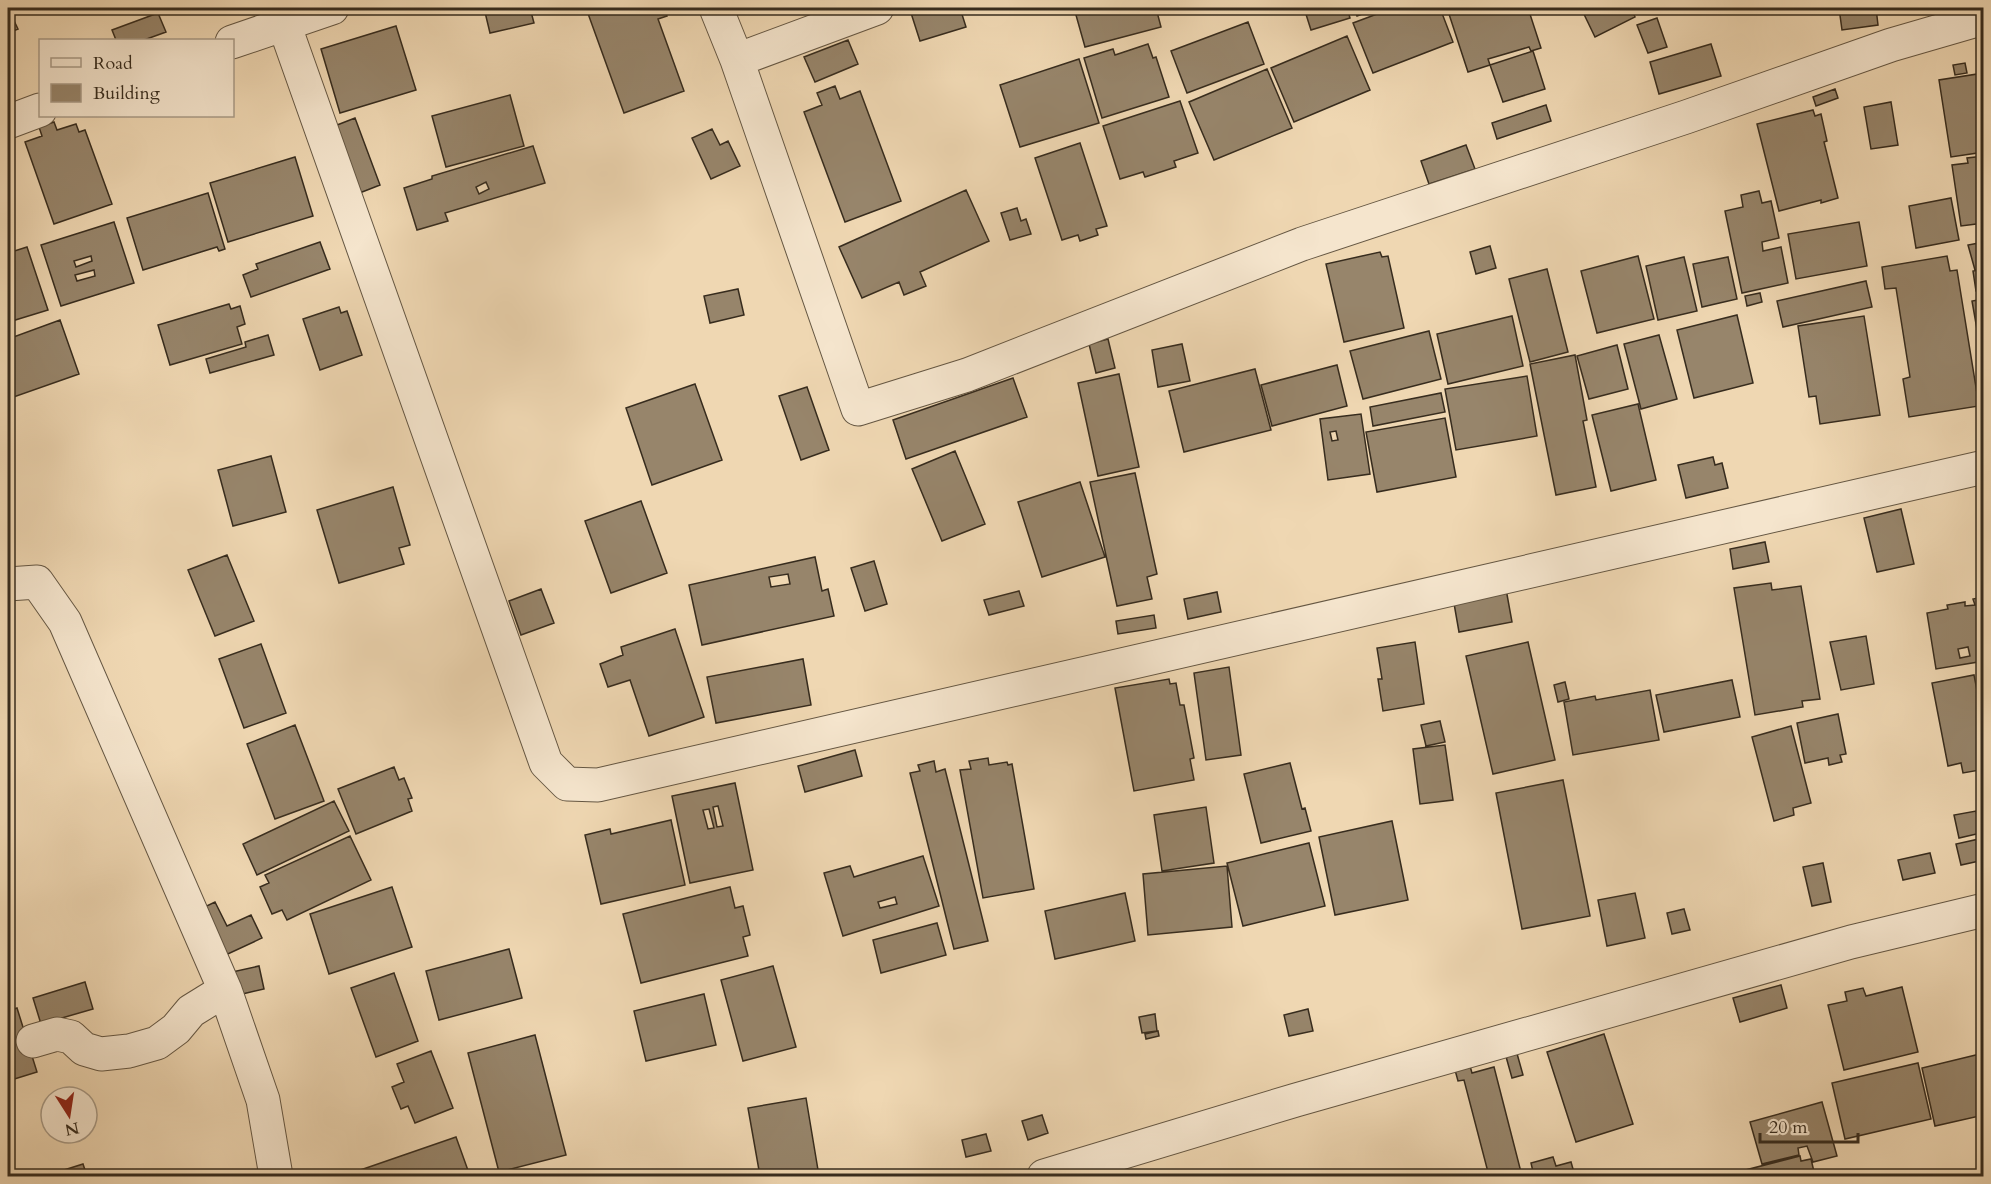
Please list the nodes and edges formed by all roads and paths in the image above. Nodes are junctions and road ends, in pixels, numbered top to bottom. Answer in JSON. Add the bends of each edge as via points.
{"nodes":[{"id":1,"x":332,"y":8,"type":"edge"},
{"id":2,"x":716,"y":8,"type":"edge"},
{"id":3,"x":877,"y":8,"type":"edge"},
{"id":4,"x":1983,"y":18,"type":"edge"},
{"id":5,"x":284,"y":24,"type":"junction"},
{"id":6,"x":234,"y":41,"type":"edge"},
{"id":7,"x":737,"y":60,"type":"junction"},
{"id":8,"x":39,"y":110,"type":"edge"},
{"id":9,"x":8,"y":122,"type":"edge"},
{"id":10,"x":1983,"y":467,"type":"edge"},
{"id":11,"x":8,"y":584,"type":"edge"},
{"id":12,"x":1983,"y":910,"type":"edge"},
{"id":13,"x":225,"y":990,"type":"junction"},
{"id":14,"x":33,"y":1041,"type":"dead end"},
{"id":15,"x":276,"y":1176,"type":"edge"},
{"id":16,"x":1044,"y":1176,"type":"edge"}],
"edges":[{"from":1,"to":5,"type":"street"},
{"from":2,"to":7,"type":"street"},
{"from":3,"to":7,"type":"street"},
{"from":4,"to":7,"type":"street","via":[[1891,45],[1302,244],[967,375],[858,409]]},
{"from":5,"to":6,"type":"street"},
{"from":5,"to":10,"type":"street","via":[[546,764],[567,784],[598,785]]},
{"from":8,"to":9,"type":"street"},
{"from":11,"to":13,"type":"street","via":[[37,582],[65,622]]},
{"from":12,"to":16,"type":"street","via":[[1806,955]]},
{"from":13,"to":14,"type":"street","via":[[191,1011],[157,1043],[129,1051],[101,1054],[84,1049],[71,1037],[57,1034]]},
{"from":13,"to":15,"type":"street","via":[[263,1100]]}]}
